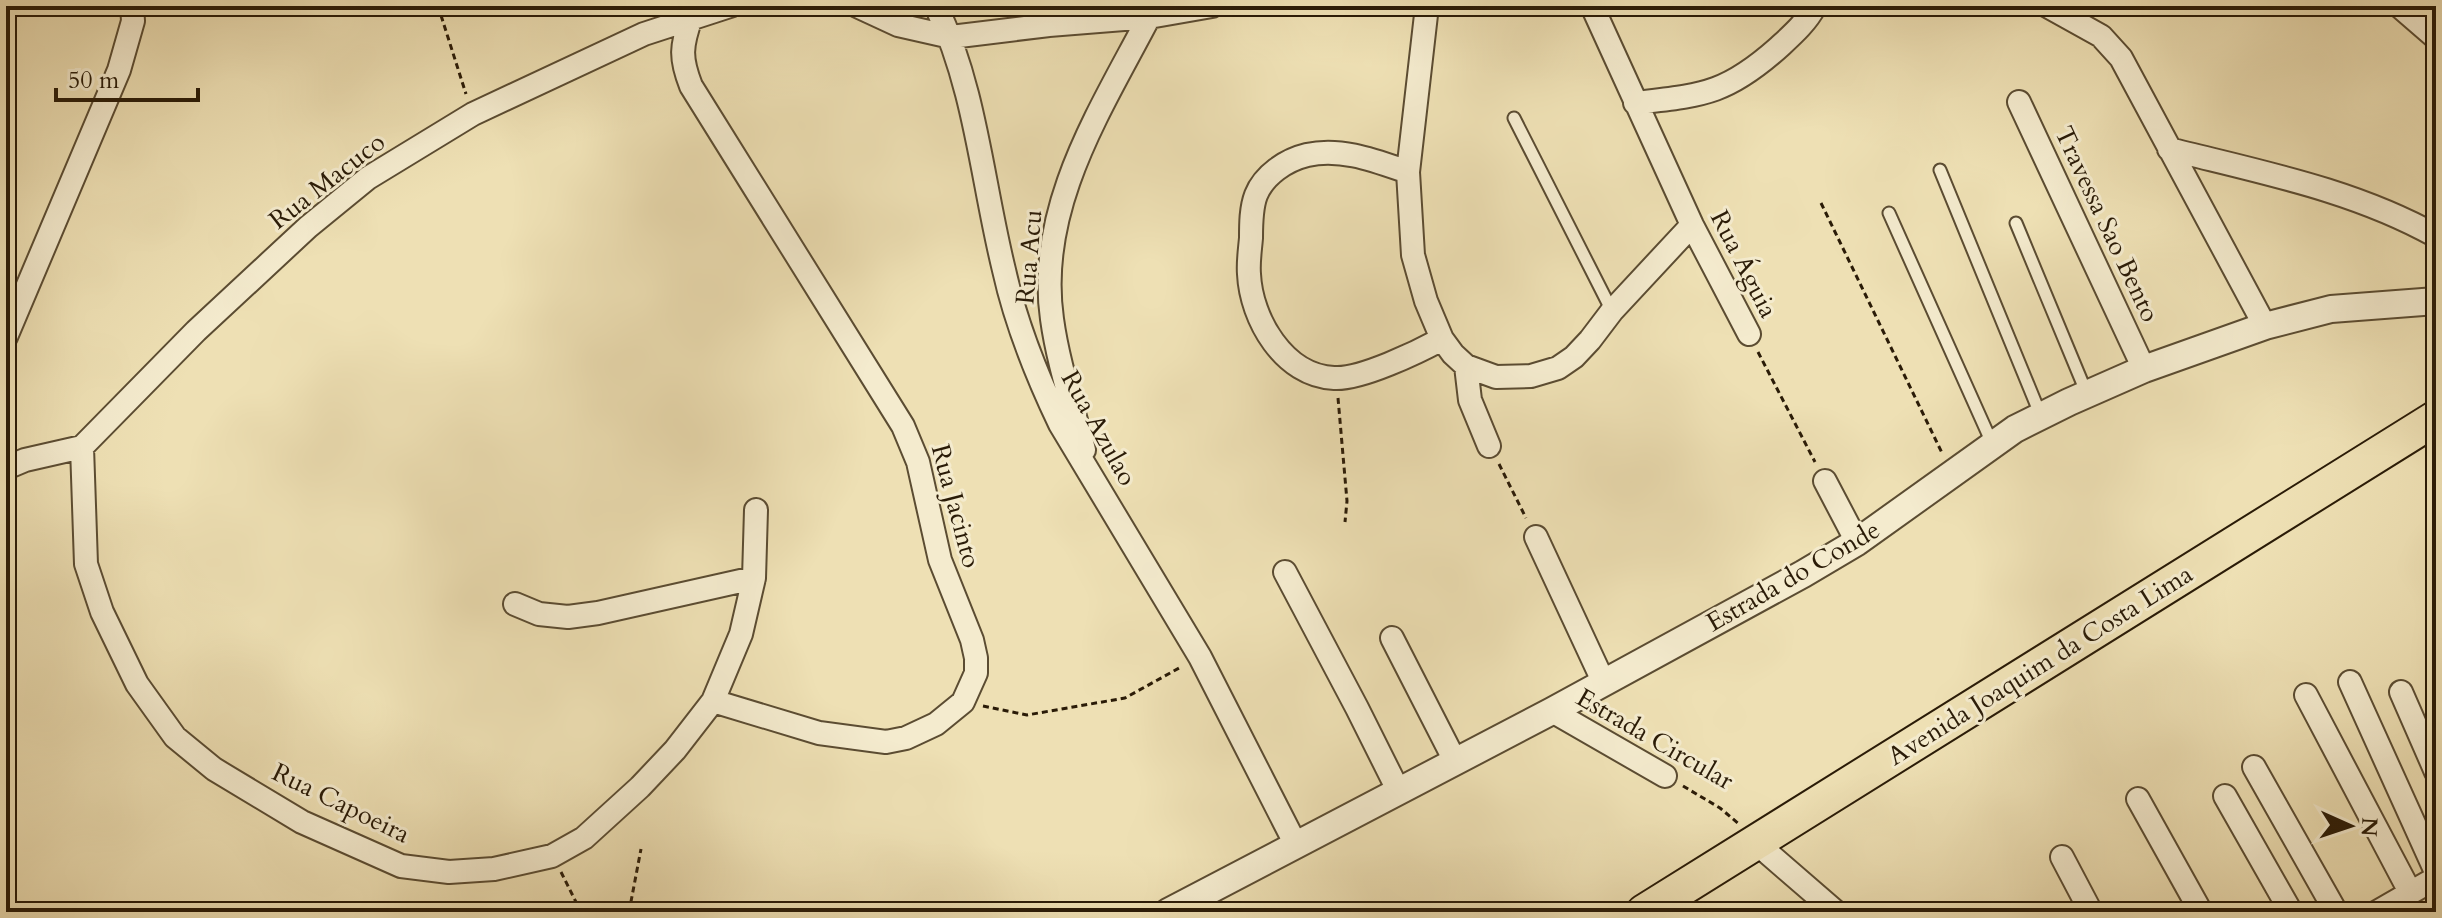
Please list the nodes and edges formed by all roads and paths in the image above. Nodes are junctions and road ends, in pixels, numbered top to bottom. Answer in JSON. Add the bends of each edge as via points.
{"nodes":[{"id":1,"x":132,"y":6,"type":"edge"},
{"id":2,"x":438,"y":6,"type":"edge"},
{"id":3,"x":730,"y":6,"type":"edge"},
{"id":4,"x":857,"y":6,"type":"edge"},
{"id":5,"x":936,"y":6,"type":"edge"},
{"id":6,"x":1212,"y":6,"type":"edge"},
{"id":7,"x":1427,"y":6,"type":"edge"},
{"id":8,"x":1592,"y":6,"type":"edge"},
{"id":9,"x":1815,"y":6,"type":"edge"},
{"id":10,"x":2047,"y":6,"type":"edge"},
{"id":11,"x":2399,"y":6,"type":"edge"},
{"id":12,"x":1149,"y":17,"type":"junction"},
{"id":13,"x":691,"y":18,"type":"junction"},
{"id":14,"x":951,"y":37,"type":"junction"},
{"id":15,"x":2436,"y":38,"type":"edge"},
{"id":16,"x":2019,"y":102,"type":"dead end"},
{"id":17,"x":1635,"y":103,"type":"junction"},
{"id":18,"x":473,"y":114,"type":"junction"},
{"id":19,"x":1514,"y":118,"type":"dead end"},
{"id":20,"x":2169,"y":149,"type":"junction"},
{"id":21,"x":1940,"y":170,"type":"dead end"},
{"id":22,"x":1408,"y":172,"type":"junction"},
{"id":23,"x":1821,"y":203,"type":"dead end"},
{"id":24,"x":1889,"y":213,"type":"dead end"},
{"id":25,"x":2016,"y":223,"type":"dead end"},
{"id":26,"x":1692,"y":225,"type":"junction"},
{"id":27,"x":2436,"y":236,"type":"edge"},
{"id":28,"x":2436,"y":301,"type":"edge"},
{"id":29,"x":1612,"y":311,"type":"junction"},
{"id":30,"x":2265,"y":326,"type":"junction"},
{"id":31,"x":1749,"y":334,"type":"joint"},
{"id":32,"x":6,"y":337,"type":"edge"},
{"id":33,"x":1442,"y":339,"type":"junction"},
{"id":34,"x":1466,"y":366,"type":"junction"},
{"id":35,"x":2144,"y":369,"type":"junction"},
{"id":36,"x":1336,"y":379,"type":"junction"},
{"id":37,"x":2087,"y":394,"type":"junction"},
{"id":38,"x":2041,"y":416,"type":"junction"},
{"id":39,"x":2436,"y":418,"type":"edge"},
{"id":40,"x":1992,"y":443,"type":"junction"},
{"id":41,"x":1489,"y":446,"type":"joint"},
{"id":42,"x":82,"y":447,"type":"junction"},
{"id":43,"x":6,"y":468,"type":"edge"},
{"id":44,"x":1089,"y":469,"type":"junction"},
{"id":45,"x":1952,"y":475,"type":"junction"},
{"id":46,"x":1825,"y":481,"type":"joint"},
{"id":47,"x":756,"y":510,"type":"dead end"},
{"id":48,"x":1345,"y":522,"type":"dead end"},
{"id":49,"x":1536,"y":537,"type":"joint"},
{"id":50,"x":1857,"y":542,"type":"junction"},
{"id":51,"x":1285,"y":572,"type":"dead end"},
{"id":52,"x":754,"y":578,"type":"junction"},
{"id":53,"x":515,"y":604,"type":"dead end"},
{"id":54,"x":1392,"y":638,"type":"dead end"},
{"id":55,"x":1200,"y":657,"type":"junction"},
{"id":56,"x":1603,"y":681,"type":"junction"},
{"id":57,"x":2350,"y":682,"type":"dead end"},
{"id":58,"x":2401,"y":692,"type":"dead end"},
{"id":59,"x":2306,"y":695,"type":"dead end"},
{"id":60,"x":713,"y":701,"type":"junction"},
{"id":61,"x":963,"y":702,"type":"junction"},
{"id":62,"x":1552,"y":711,"type":"junction"},
{"id":63,"x":1455,"y":761,"type":"junction"},
{"id":64,"x":2254,"y":767,"type":"dead end"},
{"id":65,"x":2436,"y":772,"type":"edge"},
{"id":66,"x":1665,"y":776,"type":"joint"},
{"id":67,"x":1398,"y":790,"type":"junction"},
{"id":68,"x":2225,"y":796,"type":"dead end"},
{"id":69,"x":2138,"y":799,"type":"dead end"},
{"id":70,"x":1755,"y":842,"type":"junction"},
{"id":71,"x":1296,"y":845,"type":"junction"},
{"id":72,"x":641,"y":849,"type":"dead end"},
{"id":73,"x":552,"y":856,"type":"junction"},
{"id":74,"x":2062,"y":857,"type":"dead end"},
{"id":75,"x":2436,"y":875,"type":"edge"},
{"id":76,"x":2407,"y":900,"type":"edge"},
{"id":77,"x":581,"y":912,"type":"edge"},
{"id":78,"x":629,"y":912,"type":"edge"},
{"id":79,"x":1168,"y":912,"type":"edge"},
{"id":80,"x":1644,"y":912,"type":"edge"},
{"id":81,"x":1836,"y":912,"type":"edge"},
{"id":82,"x":2091,"y":912,"type":"edge"},
{"id":83,"x":2201,"y":912,"type":"edge"},
{"id":84,"x":2291,"y":912,"type":"edge"},
{"id":85,"x":2336,"y":912,"type":"edge"},
{"id":86,"x":2377,"y":912,"type":"edge"}],
"edges":[{"from":1,"to":32,"type":"street","via":[[119,70]]},
{"from":2,"to":18,"type":"path"},
{"from":3,"to":13,"type":"street","name":"Rua Macuco"},
{"from":4,"to":14,"type":"street","via":[[898,25]]},
{"from":5,"to":14,"type":"street","name":"Rua Azulao"},
{"from":6,"to":12,"type":"street"},
{"from":7,"to":22,"type":"street"},
{"from":8,"to":17,"type":"street","name":"Rua Águia"},
{"from":9,"to":17,"type":"street","via":[[1797,31],[1735,83],[1713,92]]},
{"from":10,"to":20,"type":"street","via":[[2101,36],[2121,58]]},
{"from":11,"to":15,"type":"street"},
{"from":12,"to":14,"type":"street"},
{"from":12,"to":44,"type":"street","name":"Rua Acu","via":[[1108,89],[1055,218],[1051,319]]},
{"from":13,"to":18,"type":"street","name":"Rua Macuco","via":[[644,34]]},
{"from":13,"to":61,"type":"street","name":"Rua Jacinto","via":[[682,44],[691,86],[903,426],[918,462],[940,560],[976,658],[976,673]]},
{"from":14,"to":44,"type":"street","name":"Rua Azulao","via":[[975,120],[1000,255],[1023,340],[1060,424]]},
{"from":16,"to":35,"type":"street","name":"Travessa Sao Bento"},
{"from":17,"to":26,"type":"street","name":"Rua Águia"},
{"from":18,"to":42,"type":"street","name":"Rua Macuco","via":[[368,178],[308,227]]},
{"from":19,"to":29,"type":"lane"},
{"from":20,"to":27,"type":"street","via":[[2311,184],[2402,217]]},
{"from":20,"to":30,"type":"street"},
{"from":21,"to":38,"type":"lane"},
{"from":22,"to":33,"type":"street","via":[[1413,255]]},
{"from":22,"to":36,"type":"street","via":[[1364,157],[1306,155],[1285,163],[1256,196],[1249,276],[1255,307],[1271,339],[1292,363]]},
{"from":23,"to":45,"type":"path"},
{"from":24,"to":40,"type":"lane"},
{"from":25,"to":37,"type":"lane"},
{"from":26,"to":29,"type":"street"},
{"from":26,"to":31,"type":"street","name":"Rua Águia"},
{"from":28,"to":30,"type":"street","name":"Estrada do Conde","via":[[2331,309]]},
{"from":29,"to":34,"type":"street","via":[[1574,357],[1558,368],[1531,376],[1496,377]]},
{"from":30,"to":35,"type":"street","name":"Estrada do Conde"},
{"from":31,"to":46,"type":"path","name":"Rua Águia"},
{"from":33,"to":34,"type":"street"},
{"from":33,"to":36,"type":"street","via":[[1410,356]]},
{"from":34,"to":41,"type":"street","via":[[1470,400]]},
{"from":35,"to":37,"type":"street","name":"Estrada do Conde"},
{"from":36,"to":48,"type":"path"},
{"from":37,"to":38,"type":"street","name":"Estrada do Conde"},
{"from":38,"to":40,"type":"street","name":"Estrada do Conde"},
{"from":39,"to":70,"type":"main road","name":"Avenida Joaquim da Costa Lima"},
{"from":40,"to":45,"type":"street","name":"Estrada do Conde"},
{"from":41,"to":49,"type":"path"},
{"from":42,"to":43,"type":"street"},
{"from":42,"to":73,"type":"street","name":"Rua Capoeira","via":[[86,564],[137,684],[175,737],[214,769],[302,822],[401,866],[449,872]]},
{"from":44,"to":55,"type":"street","name":"Rua Azulao"},
{"from":45,"to":50,"type":"street","name":"Estrada do Conde"},
{"from":46,"to":50,"type":"street"},
{"from":47,"to":52,"type":"street","name":"Rua Capoeira"},
{"from":49,"to":56,"type":"street"},
{"from":50,"to":56,"type":"street","name":"Estrada do Conde"},
{"from":51,"to":67,"type":"street"},
{"from":52,"to":53,"type":"street","via":[[568,617]]},
{"from":52,"to":60,"type":"street","name":"Rua Capoeira","via":[[741,634]]},
{"from":54,"to":63,"type":"street"},
{"from":55,"to":61,"type":"path","via":[[1125,698],[1027,715]]},
{"from":55,"to":71,"type":"street","name":"Rua Azulao"},
{"from":56,"to":62,"type":"street","name":"Estrada do Conde"},
{"from":57,"to":75,"type":"street"},
{"from":58,"to":65,"type":"street"},
{"from":59,"to":76,"type":"street"},
{"from":60,"to":61,"type":"street","via":[[819,733],[886,742],[936,724]]},
{"from":60,"to":73,"type":"street","name":"Rua Capoeira","via":[[640,787],[584,838]]},
{"from":62,"to":63,"type":"street","name":"Estrada do Conde"},
{"from":62,"to":66,"type":"street","name":"Estrada Circular"},
{"from":63,"to":67,"type":"street","name":"Estrada do Conde"},
{"from":64,"to":85,"type":"street"},
{"from":66,"to":70,"type":"path","name":"Estrada Circular","via":[[1720,808]]},
{"from":67,"to":71,"type":"street","name":"Estrada do Conde"},
{"from":68,"to":84,"type":"street"},
{"from":69,"to":83,"type":"street"},
{"from":70,"to":80,"type":"main road","name":"Avenida Joaquim da Costa Lima"},
{"from":70,"to":81,"type":"street"},
{"from":71,"to":79,"type":"street","name":"Estrada do Conde"},
{"from":72,"to":78,"type":"path"},
{"from":73,"to":77,"type":"path"},
{"from":74,"to":82,"type":"street"},
{"from":75,"to":76,"type":"street"},
{"from":76,"to":86,"type":"street"}]}
